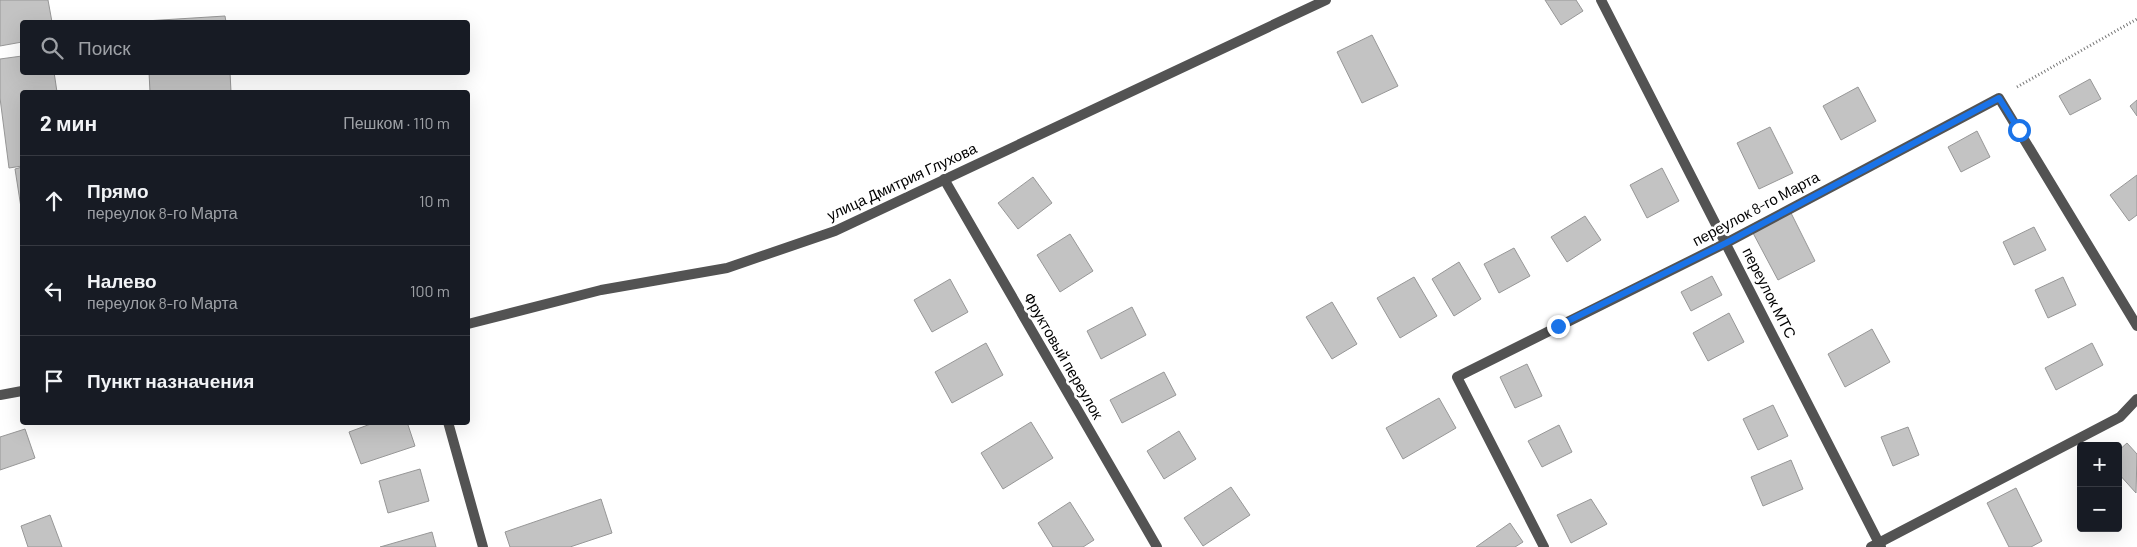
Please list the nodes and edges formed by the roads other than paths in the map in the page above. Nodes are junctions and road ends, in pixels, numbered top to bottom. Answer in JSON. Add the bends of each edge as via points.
{"nodes":[{"id":1,"x":1326,"y":0,"type":"edge"},
{"id":2,"x":1601,"y":0,"type":"edge"},
{"id":3,"x":944,"y":179,"type":"junction"},
{"id":4,"x":1726,"y":243,"type":"junction"},
{"id":5,"x":470,"y":323,"type":"edge"},
{"id":6,"x":2137,"y":326,"type":"edge"},
{"id":7,"x":20,"y":391,"type":"edge"},
{"id":8,"x":0,"y":395,"type":"edge"},
{"id":9,"x":2137,"y":399,"type":"edge"},
{"id":10,"x":449,"y":425,"type":"edge"},
{"id":11,"x":1877,"y":546,"type":"edge"},
{"id":12,"x":483,"y":547,"type":"edge"},
{"id":13,"x":1157,"y":547,"type":"edge"},
{"id":14,"x":1544,"y":547,"type":"edge"}],
"edges":[{"from":1,"to":3,"type":"street","name":"улица Дмитрия Глухова"},
{"from":2,"to":4,"type":"street","name":"переулок МТС"},
{"from":3,"to":5,"type":"street","name":"улица Дмитрия Глухова","via":[[835,231],[727,268],[601,290]]},
{"from":3,"to":13,"type":"street","name":"Фруктовый переулок"},
{"from":4,"to":6,"type":"street","name":"переулок 8-го Марта","via":[[1999,98]]},
{"from":4,"to":11,"type":"street","name":"переулок МТС"},
{"from":4,"to":14,"type":"street","name":"переулок 8-го Марта","via":[[1457,377]]},
{"from":7,"to":8,"type":"street"},
{"from":9,"to":11,"type":"street","via":[[2120,417]]},
{"from":10,"to":12,"type":"street"}]}
